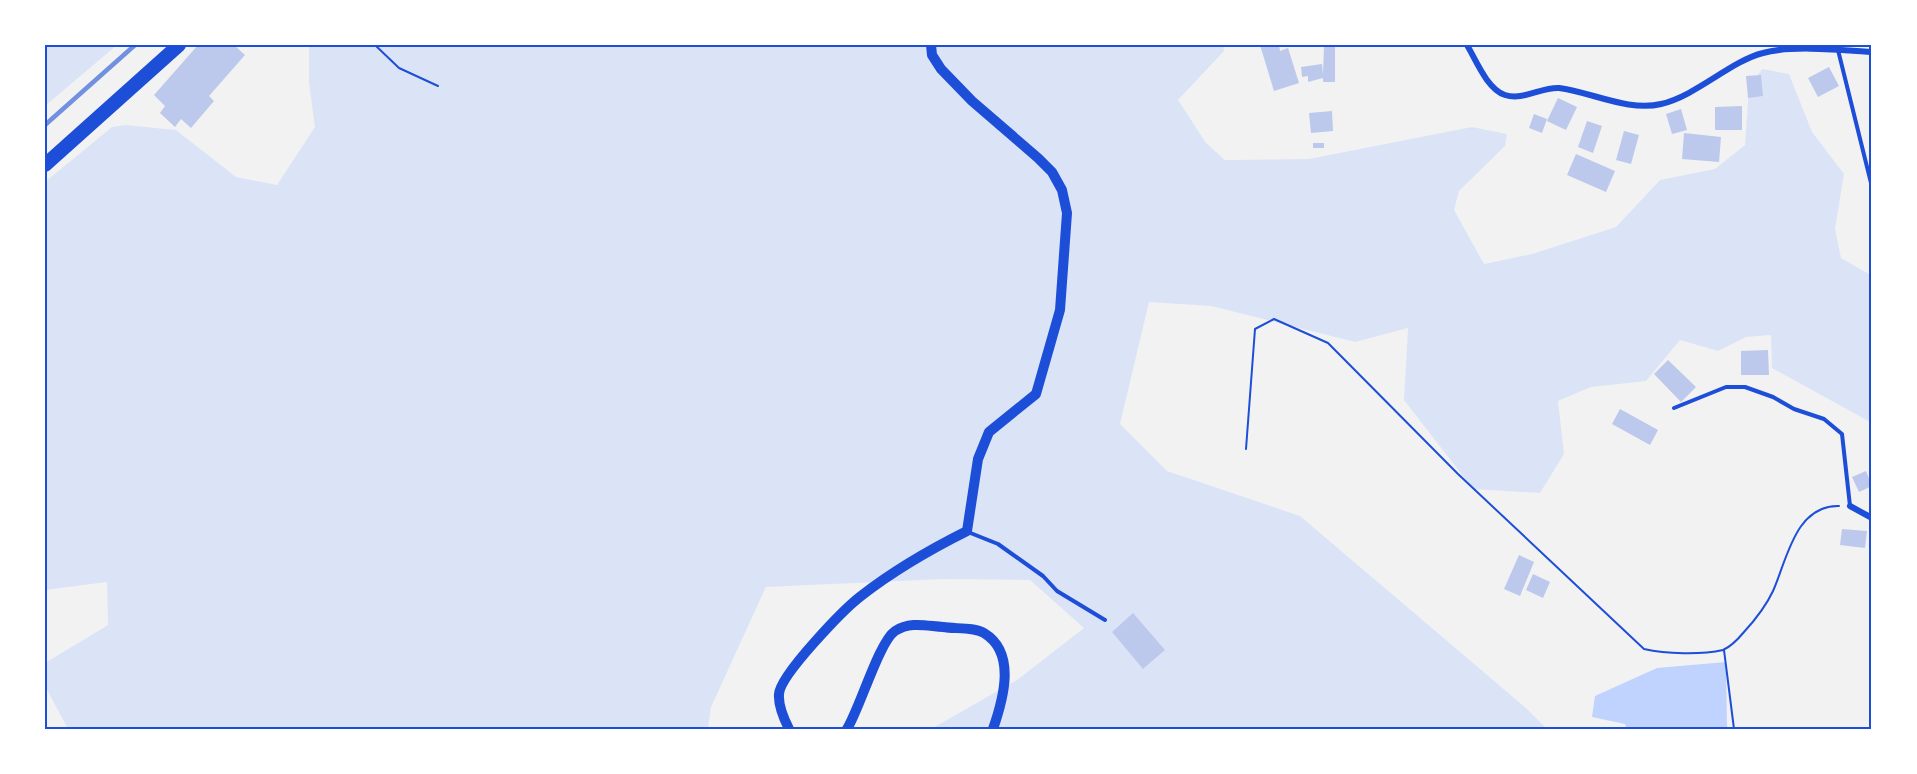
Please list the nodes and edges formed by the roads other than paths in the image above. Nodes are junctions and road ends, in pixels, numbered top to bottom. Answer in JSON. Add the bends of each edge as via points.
{"nodes":[{"id":1,"x":179,"y":45,"type":"edge"},
{"id":2,"x":931,"y":45,"type":"edge"},
{"id":3,"x":1467,"y":45,"type":"edge"},
{"id":4,"x":1837,"y":50,"type":"junction"},
{"id":5,"x":1872,"y":51,"type":"edge"},
{"id":6,"x":45,"y":165,"type":"edge"},
{"id":7,"x":1872,"y":187,"type":"edge"},
{"id":8,"x":1674,"y":408,"type":"dead end"},
{"id":9,"x":1850,"y":506,"type":"joint"},
{"id":10,"x":1872,"y":518,"type":"edge"},
{"id":11,"x":967,"y":531,"type":"junction"},
{"id":12,"x":1105,"y":620,"type":"dead end"},
{"id":13,"x":789,"y":729,"type":"edge"},
{"id":14,"x":847,"y":729,"type":"edge"},
{"id":15,"x":993,"y":729,"type":"edge"}],
"edges":[{"from":1,"to":6,"type":"highway"},
{"from":2,"to":11,"type":"street","via":[[941,69],[1052,172],[1062,190],[1067,213],[1060,310],[1036,394],[989,432],[978,459]]},
{"from":3,"to":4,"type":"street","via":[[1490,83],[1504,95],[1519,96],[1553,88],[1649,105],[1677,99],[1762,53]]},
{"from":4,"to":5,"type":"street"},
{"from":4,"to":7,"type":"lane"},
{"from":8,"to":9,"type":"lane","via":[[1726,387],[1745,387],[1824,419],[1842,435]]},
{"from":9,"to":10,"type":"street"},
{"from":11,"to":12,"type":"lane","via":[[998,544],[1043,576],[1057,591]]},
{"from":11,"to":13,"type":"street","via":[[860,597],[793,666],[778,693]]},
{"from":14,"to":15,"type":"street","via":[[882,648],[893,632],[911,624],[982,632],[997,644],[1004,667],[1005,693]]}]}
